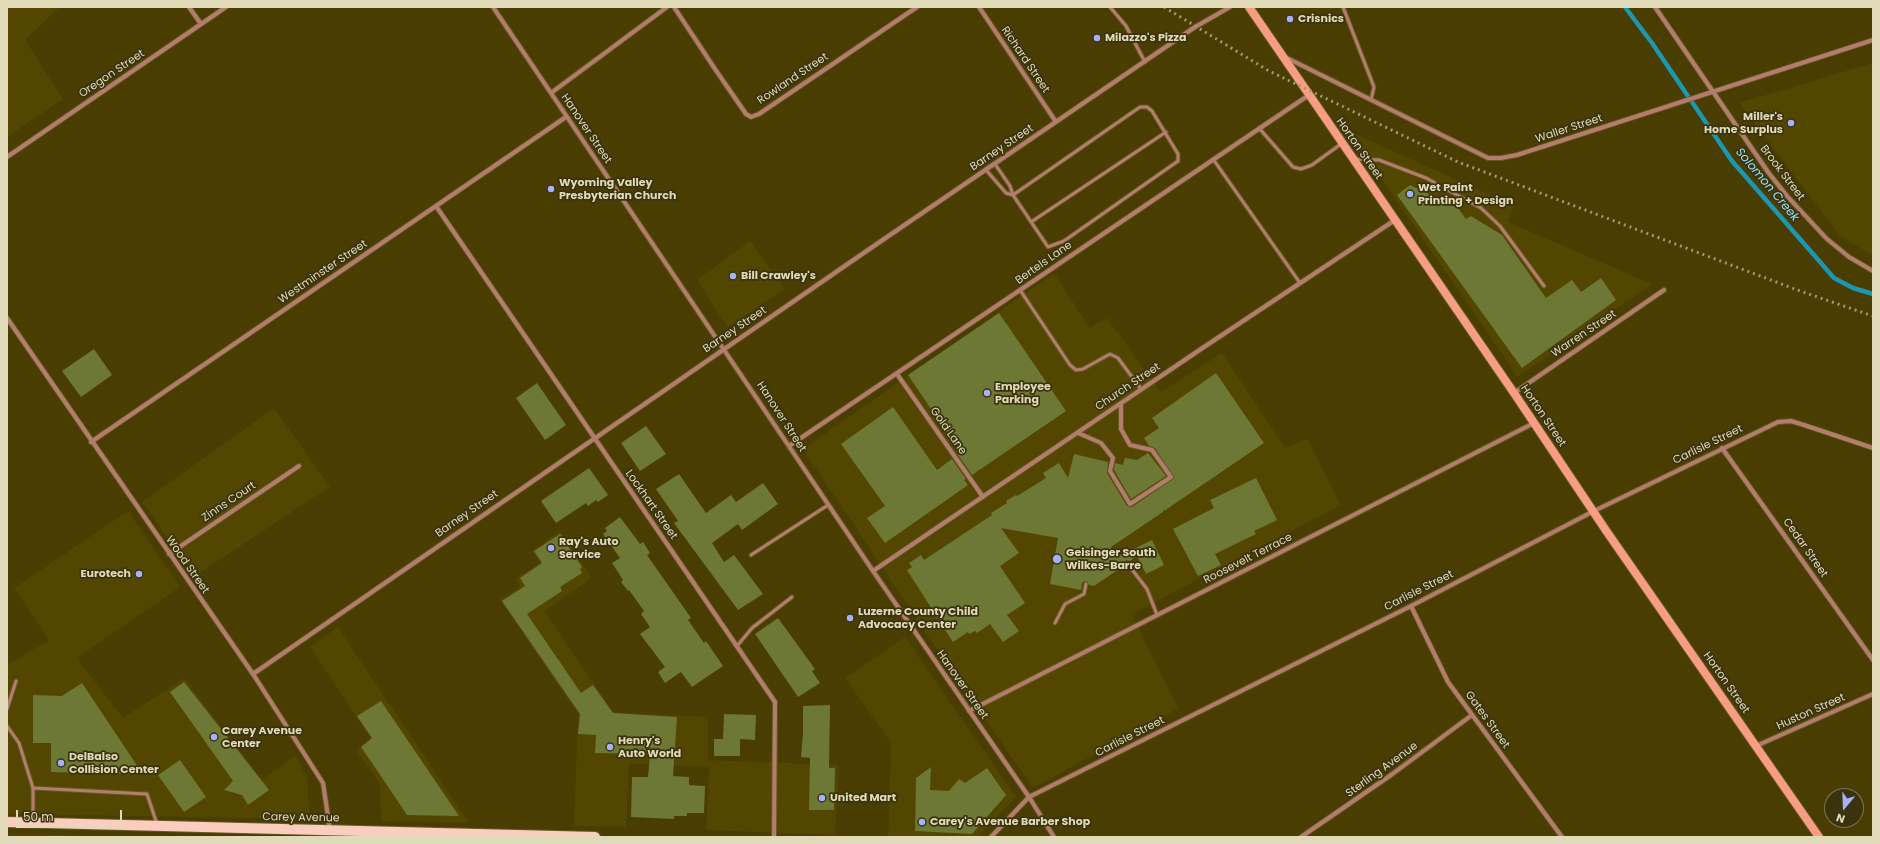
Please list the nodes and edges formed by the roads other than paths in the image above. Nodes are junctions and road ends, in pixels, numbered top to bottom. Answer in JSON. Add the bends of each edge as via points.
{"nodes":[{"id":1,"x":188,"y":7,"type":"edge"},
{"id":2,"x":226,"y":7,"type":"edge"},
{"id":3,"x":493,"y":7,"type":"edge"},
{"id":4,"x":667,"y":7,"type":"edge"},
{"id":5,"x":674,"y":7,"type":"edge"},
{"id":6,"x":917,"y":7,"type":"edge"},
{"id":7,"x":979,"y":7,"type":"edge"},
{"id":8,"x":1110,"y":7,"type":"edge"},
{"id":9,"x":1230,"y":7,"type":"edge"},
{"id":10,"x":1249,"y":7,"type":"edge"},
{"id":11,"x":1343,"y":7,"type":"edge"},
{"id":12,"x":1655,"y":7,"type":"edge"},
{"id":13,"x":201,"y":24,"type":"junction"},
{"id":14,"x":1873,"y":40,"type":"edge"},
{"id":15,"x":1283,"y":56,"type":"junction"},
{"id":16,"x":1145,"y":62,"type":"junction"},
{"id":17,"x":1715,"y":92,"type":"junction"},
{"id":18,"x":551,"y":93,"type":"junction"},
{"id":19,"x":1309,"y":95,"type":"junction"},
{"id":20,"x":1371,"y":100,"type":"junction"},
{"id":21,"x":566,"y":117,"type":"junction"},
{"id":22,"x":1056,"y":122,"type":"junction"},
{"id":23,"x":1260,"y":128,"type":"junction"},
{"id":24,"x":1166,"y":132,"type":"junction"},
{"id":25,"x":1342,"y":143,"type":"junction"},
{"id":26,"x":7,"y":157,"type":"edge"},
{"id":27,"x":1213,"y":159,"type":"junction"},
{"id":28,"x":1353,"y":159,"type":"junction"},
{"id":29,"x":995,"y":164,"type":"junction"},
{"id":30,"x":986,"y":170,"type":"junction"},
{"id":31,"x":1012,"y":195,"type":"junction"},
{"id":32,"x":436,"y":206,"type":"junction"},
{"id":33,"x":1395,"y":220,"type":"junction"},
{"id":34,"x":1031,"y":222,"type":"junction"},
{"id":35,"x":1873,"y":271,"type":"edge"},
{"id":36,"x":1300,"y":283,"type":"junction"},
{"id":37,"x":1544,"y":286,"type":"dead end"},
{"id":38,"x":1020,"y":290,"type":"junction"},
{"id":39,"x":1664,"y":290,"type":"dead end"},
{"id":40,"x":7,"y":318,"type":"edge"},
{"id":41,"x":724,"y":348,"type":"junction"},
{"id":42,"x":898,"y":374,"type":"junction"},
{"id":43,"x":1142,"y":389,"type":"junction"},
{"id":44,"x":1514,"y":393,"type":"junction"},
{"id":45,"x":1121,"y":403,"type":"junction"},
{"id":46,"x":1534,"y":422,"type":"junction"},
{"id":47,"x":1078,"y":433,"type":"junction"},
{"id":48,"x":593,"y":438,"type":"junction"},
{"id":49,"x":91,"y":442,"type":"junction"},
{"id":50,"x":789,"y":446,"type":"junction"},
{"id":51,"x":1722,"y":448,"type":"junction"},
{"id":52,"x":1873,"y":448,"type":"edge"},
{"id":53,"x":299,"y":466,"type":"dead end"},
{"id":54,"x":983,"y":497,"type":"junction"},
{"id":55,"x":828,"y":505,"type":"junction"},
{"id":56,"x":1594,"y":511,"type":"junction"},
{"id":57,"x":169,"y":554,"type":"junction"},
{"id":58,"x":751,"y":555,"type":"dead end"},
{"id":59,"x":1127,"y":563,"type":"dead end"},
{"id":60,"x":873,"y":571,"type":"junction"},
{"id":61,"x":1086,"y":584,"type":"dead end"},
{"id":62,"x":792,"y":597,"type":"dead end"},
{"id":63,"x":1412,"y":606,"type":"junction"},
{"id":64,"x":1157,"y":615,"type":"junction"},
{"id":65,"x":1055,"y":624,"type":"dead end"},
{"id":66,"x":737,"y":646,"type":"junction"},
{"id":67,"x":1873,"y":660,"type":"edge"},
{"id":68,"x":253,"y":674,"type":"junction"},
{"id":69,"x":16,"y":681,"type":"dead end"},
{"id":70,"x":1873,"y":694,"type":"edge"},
{"id":71,"x":7,"y":709,"type":"edge"},
{"id":72,"x":969,"y":711,"type":"junction"},
{"id":73,"x":1472,"y":715,"type":"junction"},
{"id":74,"x":7,"y":726,"type":"edge"},
{"id":75,"x":1756,"y":746,"type":"junction"},
{"id":76,"x":33,"y":788,"type":"junction"},
{"id":77,"x":1029,"y":797,"type":"junction"},
{"id":78,"x":7,"y":822,"type":"edge"},
{"id":79,"x":33,"y":823,"type":"junction"},
{"id":80,"x":157,"y":826,"type":"junction"},
{"id":81,"x":330,"y":831,"type":"junction"},
{"id":82,"x":376,"y":834,"type":"edge"},
{"id":83,"x":477,"y":835,"type":"edge"},
{"id":84,"x":595,"y":837,"type":"edge"},
{"id":85,"x":774,"y":837,"type":"edge"},
{"id":86,"x":991,"y":837,"type":"edge"},
{"id":87,"x":1054,"y":837,"type":"edge"},
{"id":88,"x":1301,"y":837,"type":"edge"},
{"id":89,"x":1562,"y":837,"type":"edge"},
{"id":90,"x":1819,"y":837,"type":"edge"}],
"edges":[{"from":1,"to":13,"type":"street"},
{"from":2,"to":13,"type":"street","name":"Oregon Street"},
{"from":3,"to":18,"type":"street","name":"Hanover Street"},
{"from":4,"to":18,"type":"street"},
{"from":5,"to":6,"type":"street","name":"Rowland Street","via":[[714,70],[746,114],[751,117]]},
{"from":7,"to":22,"type":"street","name":"Richard Street"},
{"from":8,"to":16,"type":"lane","via":[[1126,26]]},
{"from":9,"to":16,"type":"street","name":"Barney Street","via":[[1210,17]]},
{"from":10,"to":15,"type":"main road","name":"Horton Street"},
{"from":11,"to":20,"type":"lane","via":[[1374,87]]},
{"from":12,"to":17,"type":"street","name":"Brook Street"},
{"from":13,"to":26,"type":"street","name":"Oregon Street"},
{"from":14,"to":17,"type":"street","name":"Waller Street"},
{"from":15,"to":19,"type":"main road","name":"Horton Street"},
{"from":15,"to":20,"type":"street","name":"Waller Street"},
{"from":16,"to":22,"type":"street","name":"Barney Street"},
{"from":17,"to":20,"type":"street","name":"Waller Street","via":[[1501,158],[1488,158]]},
{"from":17,"to":35,"type":"street","name":"Brook Street","via":[[1768,172],[1802,213],[1849,257]]},
{"from":18,"to":21,"type":"street","name":"Hanover Street"},
{"from":19,"to":23,"type":"street","name":"Bertels Lane"},
{"from":19,"to":25,"type":"main road","name":"Horton Street"},
{"from":21,"to":32,"type":"street","name":"Westminster Street"},
{"from":21,"to":41,"type":"street","name":"Hanover Street"},
{"from":22,"to":29,"type":"street","name":"Barney Street"},
{"from":23,"to":25,"type":"lane","via":[[1293,167],[1301,169],[1312,165]]},
{"from":23,"to":27,"type":"street","name":"Bertels Lane"},
{"from":24,"to":31,"type":"lane","via":[[1152,111],[1147,107],[1140,107]]},
{"from":24,"to":34,"type":"lane"},
{"from":24,"to":34,"type":"lane","via":[[1178,154],[1178,161],[1064,242],[1048,247]]},
{"from":25,"to":28,"type":"main road","name":"Horton Street"},
{"from":27,"to":36,"type":"lane"},
{"from":27,"to":38,"type":"street","name":"Bertels Lane"},
{"from":28,"to":33,"type":"main road","name":"Horton Street"},
{"from":28,"to":37,"type":"lane","via":[[1379,160],[1426,178],[1481,208],[1500,226]]},
{"from":29,"to":30,"type":"street","name":"Barney Street"},
{"from":29,"to":31,"type":"lane","via":[[1010,186]]},
{"from":30,"to":31,"type":"lane","via":[[1006,193]]},
{"from":30,"to":41,"type":"street","name":"Barney Street"},
{"from":31,"to":34,"type":"lane"},
{"from":32,"to":48,"type":"street","name":"Lockhart Street"},
{"from":32,"to":49,"type":"street","name":"Westminster Street"},
{"from":33,"to":36,"type":"street","name":"Church Street"},
{"from":33,"to":44,"type":"main road","name":"Horton Street"},
{"from":36,"to":43,"type":"street","name":"Church Street"},
{"from":38,"to":42,"type":"street","name":"Bertels Lane"},
{"from":38,"to":43,"type":"lane","via":[[1076,370],[1083,369],[1110,354],[1118,358]]},
{"from":39,"to":44,"type":"street","name":"Warren Street"},
{"from":40,"to":49,"type":"street","name":"Wood Street"},
{"from":41,"to":48,"type":"street","name":"Barney Street"},
{"from":41,"to":50,"type":"street","name":"Hanover Street"},
{"from":42,"to":50,"type":"street","name":"Bertels Lane"},
{"from":42,"to":54,"type":"street","name":"Gold Lane"},
{"from":43,"to":45,"type":"street","name":"Church Street"},
{"from":44,"to":46,"type":"main road","name":"Horton Street"},
{"from":45,"to":47,"type":"street","name":"Church Street"},
{"from":45,"to":47,"type":"street","via":[[1120,429],[1130,445],[1152,450],[1171,477],[1130,504],[1110,471],[1113,458],[1101,443]]},
{"from":46,"to":56,"type":"main road","name":"Horton Street"},
{"from":46,"to":64,"type":"street","name":"Roosevelt Terrace"},
{"from":47,"to":54,"type":"street","name":"Church Street"},
{"from":48,"to":66,"type":"street","name":"Lockhart Street"},
{"from":48,"to":68,"type":"street","name":"Barney Street"},
{"from":49,"to":57,"type":"street","name":"Wood Street"},
{"from":50,"to":55,"type":"street","name":"Hanover Street"},
{"from":51,"to":52,"type":"street","name":"Carlisle Street","via":[[1778,422],[1791,421]]},
{"from":51,"to":56,"type":"street","name":"Carlisle Street"},
{"from":51,"to":67,"type":"street","name":"Cedar Street"},
{"from":53,"to":57,"type":"street","name":"Zinns Court"},
{"from":54,"to":60,"type":"street","name":"Church Street"},
{"from":55,"to":58,"type":"lane"},
{"from":55,"to":60,"type":"street","name":"Hanover Street"},
{"from":56,"to":63,"type":"street","name":"Carlisle Street"},
{"from":56,"to":75,"type":"main road","name":"Horton Street"},
{"from":57,"to":68,"type":"street","name":"Wood Street"},
{"from":59,"to":64,"type":"lane","via":[[1147,589]]},
{"from":60,"to":72,"type":"street","name":"Hanover Street"},
{"from":61,"to":65,"type":"lane","via":[[1084,594],[1065,604]]},
{"from":62,"to":66,"type":"lane","via":[[752,628]]},
{"from":63,"to":73,"type":"street","name":"Gates Street","via":[[1448,682]]},
{"from":63,"to":77,"type":"street","name":"Carlisle Street"},
{"from":64,"to":72,"type":"street","name":"Roosevelt Terrace"},
{"from":66,"to":85,"type":"street","name":"Lockhart Street","via":[[775,702]]},
{"from":68,"to":81,"type":"street","name":"Wood Street","via":[[323,783]]},
{"from":69,"to":71,"type":"lane"},
{"from":70,"to":75,"type":"street","name":"Huston Street"},
{"from":72,"to":77,"type":"street","name":"Hanover Street"},
{"from":73,"to":88,"type":"street","name":"Sterling Avenue"},
{"from":73,"to":89,"type":"street","name":"Gates Street"},
{"from":74,"to":76,"type":"lane","via":[[19,743]]},
{"from":75,"to":90,"type":"main road","name":"Horton Street"},
{"from":76,"to":79,"type":"lane"},
{"from":76,"to":80,"type":"lane","via":[[147,794]]},
{"from":77,"to":86,"type":"street","name":"Carlisle Street"},
{"from":77,"to":87,"type":"street","name":"Hanover Street"},
{"from":78,"to":79,"type":"main road","name":"Carey Avenue"},
{"from":79,"to":80,"type":"main road","name":"Carey Avenue"},
{"from":80,"to":81,"type":"main road","name":"Carey Avenue"},
{"from":81,"to":82,"type":"main road","name":"Carey Avenue"},
{"from":82,"to":83,"type":"main road","name":"Carey Avenue"},
{"from":83,"to":84,"type":"main road","name":"Carey Avenue"}]}
